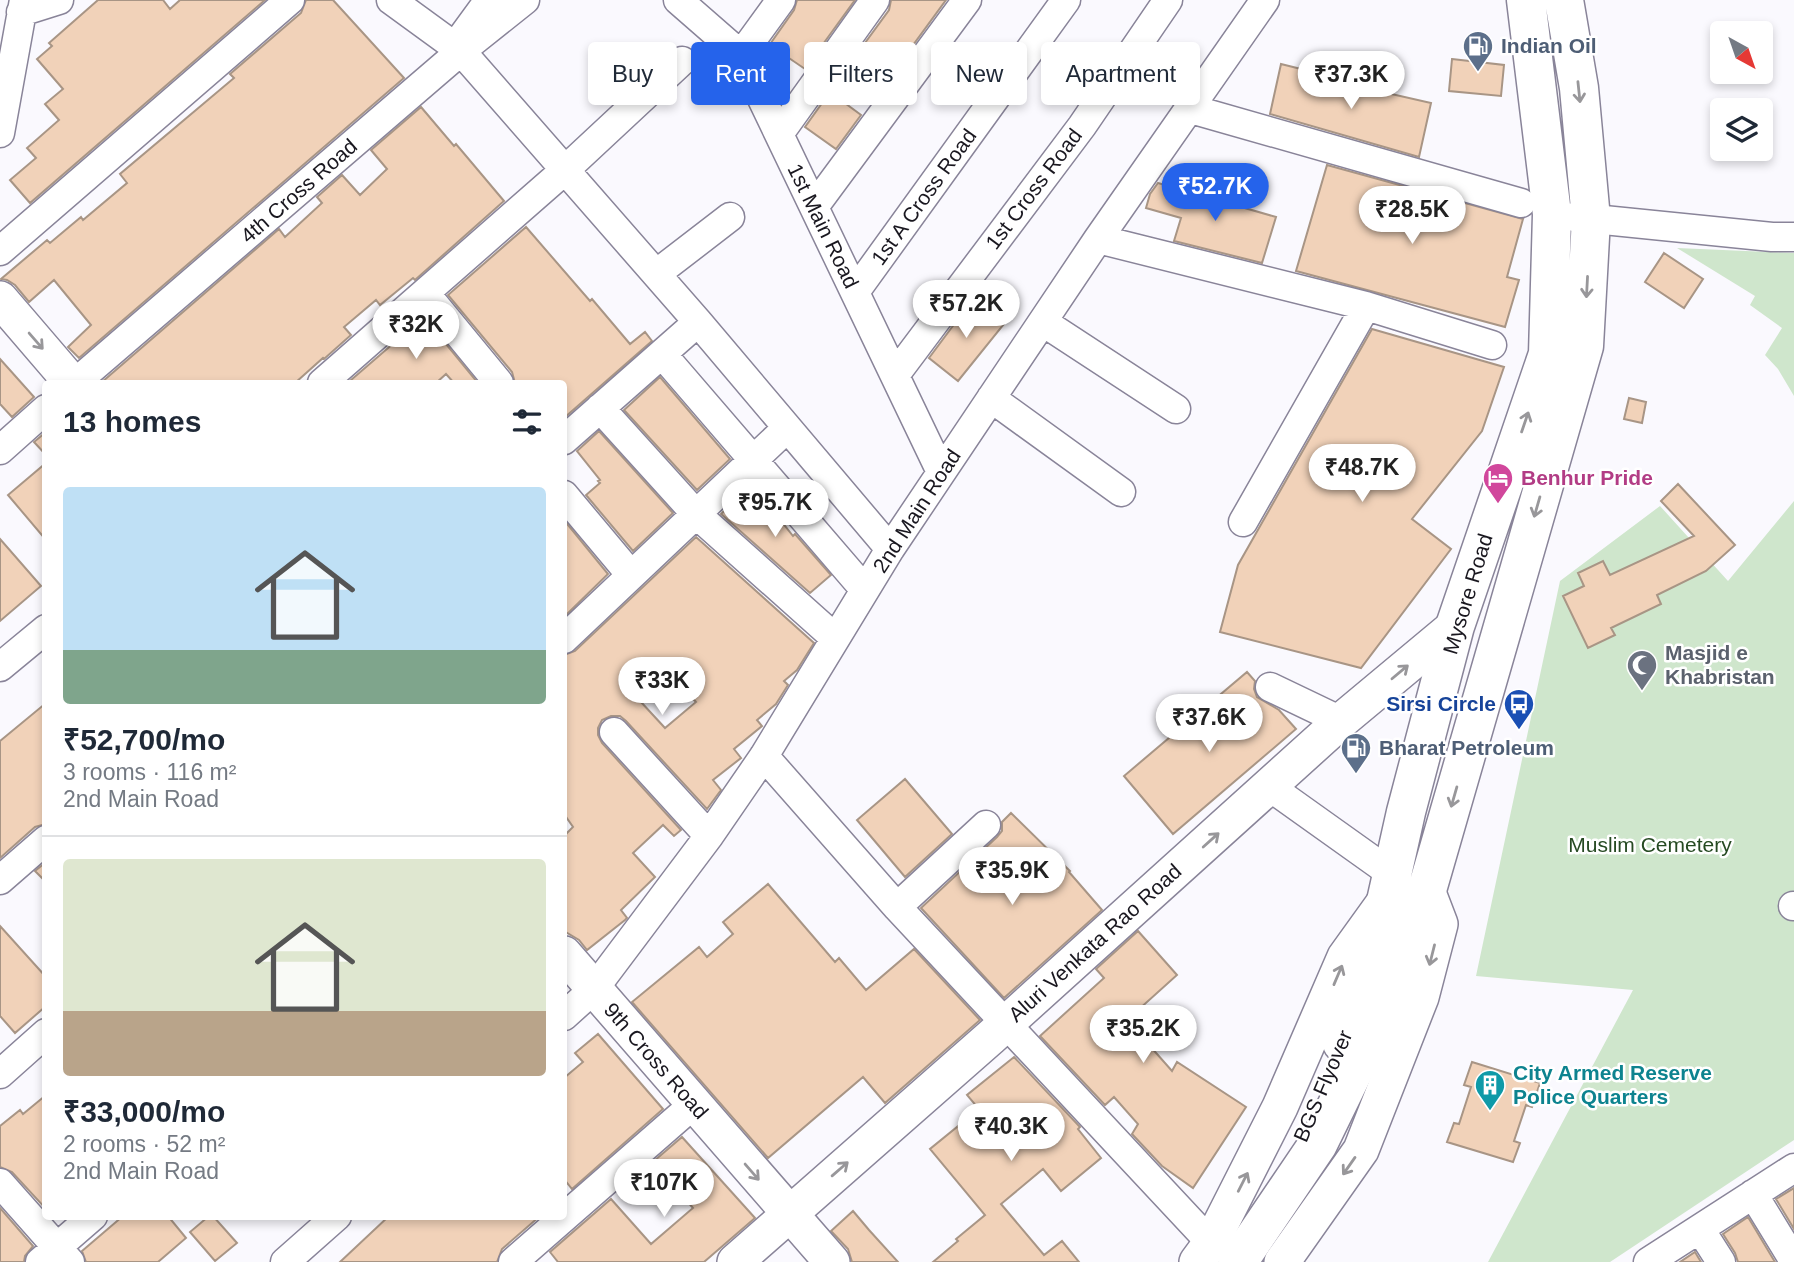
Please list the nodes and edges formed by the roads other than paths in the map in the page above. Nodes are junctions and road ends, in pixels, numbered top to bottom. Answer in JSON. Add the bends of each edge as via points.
{"nodes":[{"id":1,"x":59,"y":0,"type":"edge"},
{"id":2,"x":290,"y":0,"type":"edge"},
{"id":3,"x":392,"y":0,"type":"edge"},
{"id":4,"x":489,"y":0,"type":"edge"},
{"id":5,"x":525,"y":0,"type":"edge"},
{"id":6,"x":781,"y":0,"type":"edge"},
{"id":7,"x":874,"y":0,"type":"edge"},
{"id":8,"x":967,"y":0,"type":"edge"},
{"id":9,"x":1066,"y":0,"type":"edge"},
{"id":10,"x":1168,"y":0,"type":"edge"},
{"id":11,"x":1265,"y":0,"type":"edge"},
{"id":12,"x":1526,"y":0,"type":"edge"},
{"id":13,"x":1564,"y":0,"type":"edge"},
{"id":14,"x":683,"y":1,"type":"edge"},
{"id":15,"x":22,"y":6,"type":"edge"},
{"id":16,"x":727,"y":42,"type":"edge"},
{"id":17,"x":750,"y":42,"type":"edge"},
{"id":18,"x":458,"y":49,"type":"junction"},
{"id":19,"x":682,"y":61,"type":"dead end"},
{"id":20,"x":765,"y":105,"type":"edge"},
{"id":21,"x":1191,"y":109,"type":"junction"},
{"id":22,"x":0,"y":133,"type":"edge"},
{"id":23,"x":779,"y":134,"type":"junction"},
{"id":24,"x":565,"y":170,"type":"junction"},
{"id":25,"x":814,"y":207,"type":"junction"},
{"id":26,"x":1537,"y":209,"type":"junction"},
{"id":27,"x":730,"y":217,"type":"dead end"},
{"id":28,"x":1591,"y":219,"type":"junction"},
{"id":29,"x":1794,"y":237,"type":"edge"},
{"id":30,"x":1098,"y":239,"type":"junction"},
{"id":31,"x":0,"y":251,"type":"edge"},
{"id":32,"x":656,"y":274,"type":"junction"},
{"id":33,"x":855,"y":292,"type":"junction"},
{"id":34,"x":425,"y":293,"type":"junction"},
{"id":35,"x":0,"y":299,"type":"edge"},
{"id":36,"x":1366,"y":306,"type":"junction"},
{"id":37,"x":698,"y":322,"type":"junction"},
{"id":38,"x":1042,"y":322,"type":"junction"},
{"id":39,"x":1492,"y":345,"type":"dead end"},
{"id":40,"x":662,"y":354,"type":"junction"},
{"id":41,"x":895,"y":375,"type":"junction"},
{"id":42,"x":71,"y":380,"type":"edge"},
{"id":43,"x":77,"y":380,"type":"edge"},
{"id":44,"x":325,"y":380,"type":"edge"},
{"id":45,"x":497,"y":380,"type":"edge"},
{"id":46,"x":991,"y":398,"type":"junction"},
{"id":47,"x":600,"y":408,"type":"junction"},
{"id":48,"x":1176,"y":409,"type":"dead end"},
{"id":49,"x":42,"y":413,"type":"edge"},
{"id":50,"x":787,"y":428,"type":"junction"},
{"id":51,"x":567,"y":437,"type":"edge"},
{"id":52,"x":0,"y":450,"type":"edge"},
{"id":53,"x":753,"y":460,"type":"junction"},
{"id":54,"x":942,"y":472,"type":"junction"},
{"id":55,"x":1121,"y":492,"type":"dead end"},
{"id":56,"x":567,"y":499,"type":"edge"},
{"id":57,"x":695,"y":513,"type":"junction"},
{"id":58,"x":1243,"y":522,"type":"dead end"},
{"id":59,"x":890,"y":549,"type":"junction"},
{"id":60,"x":631,"y":575,"type":"junction"},
{"id":61,"x":865,"y":590,"type":"junction"},
{"id":62,"x":568,"y":625,"type":"edge"},
{"id":63,"x":1455,"y":625,"type":"junction"},
{"id":64,"x":42,"y":632,"type":"edge"},
{"id":65,"x":835,"y":638,"type":"junction"},
{"id":66,"x":0,"y":667,"type":"edge"},
{"id":67,"x":1269,"y":687,"type":"dead end"},
{"id":68,"x":1341,"y":721,"type":"junction"},
{"id":69,"x":614,"y":732,"type":"dead end"},
{"id":70,"x":764,"y":756,"type":"junction"},
{"id":71,"x":1270,"y":787,"type":"junction"},
{"id":72,"x":986,"y":825,"type":"dead end"},
{"id":73,"x":709,"y":836,"type":"junction"},
{"id":74,"x":42,"y":843,"type":"edge"},
{"id":75,"x":0,"y":880,"type":"edge"},
{"id":76,"x":1389,"y":886,"type":"junction"},
{"id":77,"x":1427,"y":890,"type":"junction"},
{"id":78,"x":897,"y":907,"type":"junction"},
{"id":79,"x":567,"y":958,"type":"edge"},
{"id":80,"x":1383,"y":979,"type":"junction"},
{"id":81,"x":594,"y":989,"type":"junction"},
{"id":82,"x":567,"y":1013,"type":"edge"},
{"id":83,"x":1005,"y":1024,"type":"junction"},
{"id":84,"x":42,"y":1036,"type":"edge"},
{"id":85,"x":0,"y":1073,"type":"edge"},
{"id":86,"x":694,"y":1104,"type":"junction"},
{"id":87,"x":1794,"y":1168,"type":"edge"},
{"id":88,"x":0,"y":1183,"type":"edge"},
{"id":89,"x":1753,"y":1194,"type":"junction"},
{"id":90,"x":788,"y":1214,"type":"junction"},
{"id":91,"x":567,"y":1215,"type":"edge"},
{"id":92,"x":89,"y":1220,"type":"edge"},
{"id":93,"x":332,"y":1220,"type":"edge"},
{"id":94,"x":561,"y":1220,"type":"edge"},
{"id":95,"x":1700,"y":1229,"type":"junction"},
{"id":96,"x":56,"y":1257,"type":"edge"},
{"id":97,"x":1216,"y":1257,"type":"edge"},
{"id":98,"x":1794,"y":1261,"type":"edge"},
{"id":99,"x":285,"y":1262,"type":"edge"},
{"id":100,"x":513,"y":1262,"type":"edge"},
{"id":101,"x":735,"y":1262,"type":"edge"},
{"id":102,"x":832,"y":1262,"type":"edge"},
{"id":103,"x":1282,"y":1262,"type":"edge"},
{"id":104,"x":1648,"y":1262,"type":"edge"},
{"id":105,"x":1721,"y":1262,"type":"edge"}],
"edges":[{"from":1,"to":15,"type":"street"},
{"from":2,"to":31,"type":"street"},
{"from":3,"to":18,"type":"street"},
{"from":4,"to":18,"type":"street"},
{"from":5,"to":18,"type":"street","name":"4th Cross Road"},
{"from":6,"to":17,"type":"street"},
{"from":7,"to":23,"type":"street"},
{"from":8,"to":25,"type":"street"},
{"from":9,"to":33,"type":"street","name":"1st A Cross Road"},
{"from":10,"to":41,"type":"street","name":"1st Cross Road","via":[[1082,126]]},
{"from":11,"to":21,"type":"street","name":"2nd Main Road"},
{"from":12,"to":26,"type":"highway","name":"Mysore Road"},
{"from":13,"to":28,"type":"highway","name":"Mysore Road","one_way":true,"via":[[1579,88]]},
{"from":14,"to":16,"type":"street","name":"1st Main Road"},
{"from":15,"to":22,"type":"street"},
{"from":18,"to":24,"type":"street"},
{"from":18,"to":43,"type":"street","name":"4th Cross Road"},
{"from":19,"to":24,"type":"street"},
{"from":20,"to":23,"type":"street","name":"1st Main Road"},
{"from":21,"to":26,"type":"street"},
{"from":21,"to":30,"type":"street","name":"2nd Main Road"},
{"from":23,"to":25,"type":"street","name":"1st Main Road"},
{"from":24,"to":32,"type":"street"},
{"from":24,"to":34,"type":"street"},
{"from":25,"to":33,"type":"street","name":"1st Main Road"},
{"from":26,"to":28,"type":"street"},
{"from":63,"to":26,"type":"highway","name":"Mysore Road","one_way":true,"via":[[1548,354]]},
{"from":27,"to":32,"type":"street"},
{"from":28,"to":29,"type":"street"},
{"from":28,"to":77,"type":"highway","name":"Mysore Road","one_way":true,"via":[[1584,346]]},
{"from":30,"to":36,"type":"street"},
{"from":30,"to":38,"type":"street","name":"2nd Main Road"},
{"from":32,"to":37,"type":"street"},
{"from":33,"to":41,"type":"street","name":"1st Main Road"},
{"from":34,"to":44,"type":"street"},
{"from":34,"to":45,"type":"street"},
{"from":35,"to":42,"type":"main road","one_way":true},
{"from":36,"to":39,"type":"street"},
{"from":36,"to":58,"type":"street"},
{"from":37,"to":40,"type":"street"},
{"from":37,"to":50,"type":"street"},
{"from":38,"to":46,"type":"street","name":"2nd Main Road"},
{"from":38,"to":48,"type":"street"},
{"from":40,"to":47,"type":"street"},
{"from":40,"to":53,"type":"street"},
{"from":41,"to":54,"type":"street","name":"1st Main Road"},
{"from":46,"to":54,"type":"street","name":"2nd Main Road"},
{"from":46,"to":55,"type":"street"},
{"from":47,"to":51,"type":"street"},
{"from":47,"to":57,"type":"street"},
{"from":49,"to":52,"type":"street"},
{"from":50,"to":53,"type":"street"},
{"from":50,"to":59,"type":"street"},
{"from":53,"to":57,"type":"street"},
{"from":53,"to":61,"type":"street"},
{"from":54,"to":59,"type":"street","name":"2nd Main Road"},
{"from":56,"to":60,"type":"street"},
{"from":57,"to":60,"type":"street"},
{"from":57,"to":65,"type":"street"},
{"from":59,"to":61,"type":"street","name":"2nd Main Road"},
{"from":60,"to":62,"type":"street"},
{"from":61,"to":65,"type":"street","name":"2nd Main Road"},
{"from":68,"to":63,"type":"main road","name":"Aluri Venkata Rao Road","one_way":true},
{"from":63,"to":76,"type":"highway","name":"Mysore Road"},
{"from":64,"to":66,"type":"street"},
{"from":65,"to":70,"type":"street","name":"2nd Main Road"},
{"from":67,"to":68,"type":"street"},
{"from":68,"to":71,"type":"main road","name":"Aluri Venkata Rao Road"},
{"from":69,"to":73,"type":"street"},
{"from":70,"to":73,"type":"street","name":"2nd Main Road"},
{"from":70,"to":78,"type":"street"},
{"from":71,"to":76,"type":"street"},
{"from":83,"to":71,"type":"main road","name":"Aluri Venkata Rao Road","one_way":true},
{"from":72,"to":78,"type":"street"},
{"from":73,"to":81,"type":"street","name":"2nd Main Road"},
{"from":74,"to":75,"type":"street"},
{"from":76,"to":80,"type":"highway","name":"Mysore Road"},
{"from":97,"to":76,"type":"main road","one_way":true,"via":[[1345,957]]},
{"from":77,"to":80,"type":"highway","name":"Mysore Road"},
{"from":77,"to":103,"type":"main road","one_way":true,"via":[[1440,924],[1421,997],[1361,1150]]},
{"from":78,"to":83,"type":"street"},
{"from":79,"to":81,"type":"main road","name":"9th Cross Road"},
{"from":80,"to":97,"type":"highway","via":[[1318,1144]]},
{"from":81,"to":82,"type":"street","name":"2nd Main Road"},
{"from":81,"to":86,"type":"main road","name":"9th Cross Road"},
{"from":90,"to":83,"type":"main road","name":"Aluri Venkata Rao Road","one_way":true},
{"from":83,"to":97,"type":"street"},
{"from":84,"to":85,"type":"street"},
{"from":86,"to":90,"type":"main road","name":"9th Cross Road","one_way":true},
{"from":86,"to":91,"type":"street"},
{"from":87,"to":89,"type":"street"},
{"from":88,"to":96,"type":"street"},
{"from":89,"to":95,"type":"street"},
{"from":89,"to":98,"type":"street"},
{"from":90,"to":101,"type":"main road","name":"Aluri Venkata Rao Road"},
{"from":90,"to":102,"type":"main road","name":"9th Cross Road"},
{"from":92,"to":96,"type":"street"},
{"from":93,"to":99,"type":"street"},
{"from":94,"to":100,"type":"street"},
{"from":95,"to":104,"type":"street"},
{"from":95,"to":105,"type":"street"}]}
